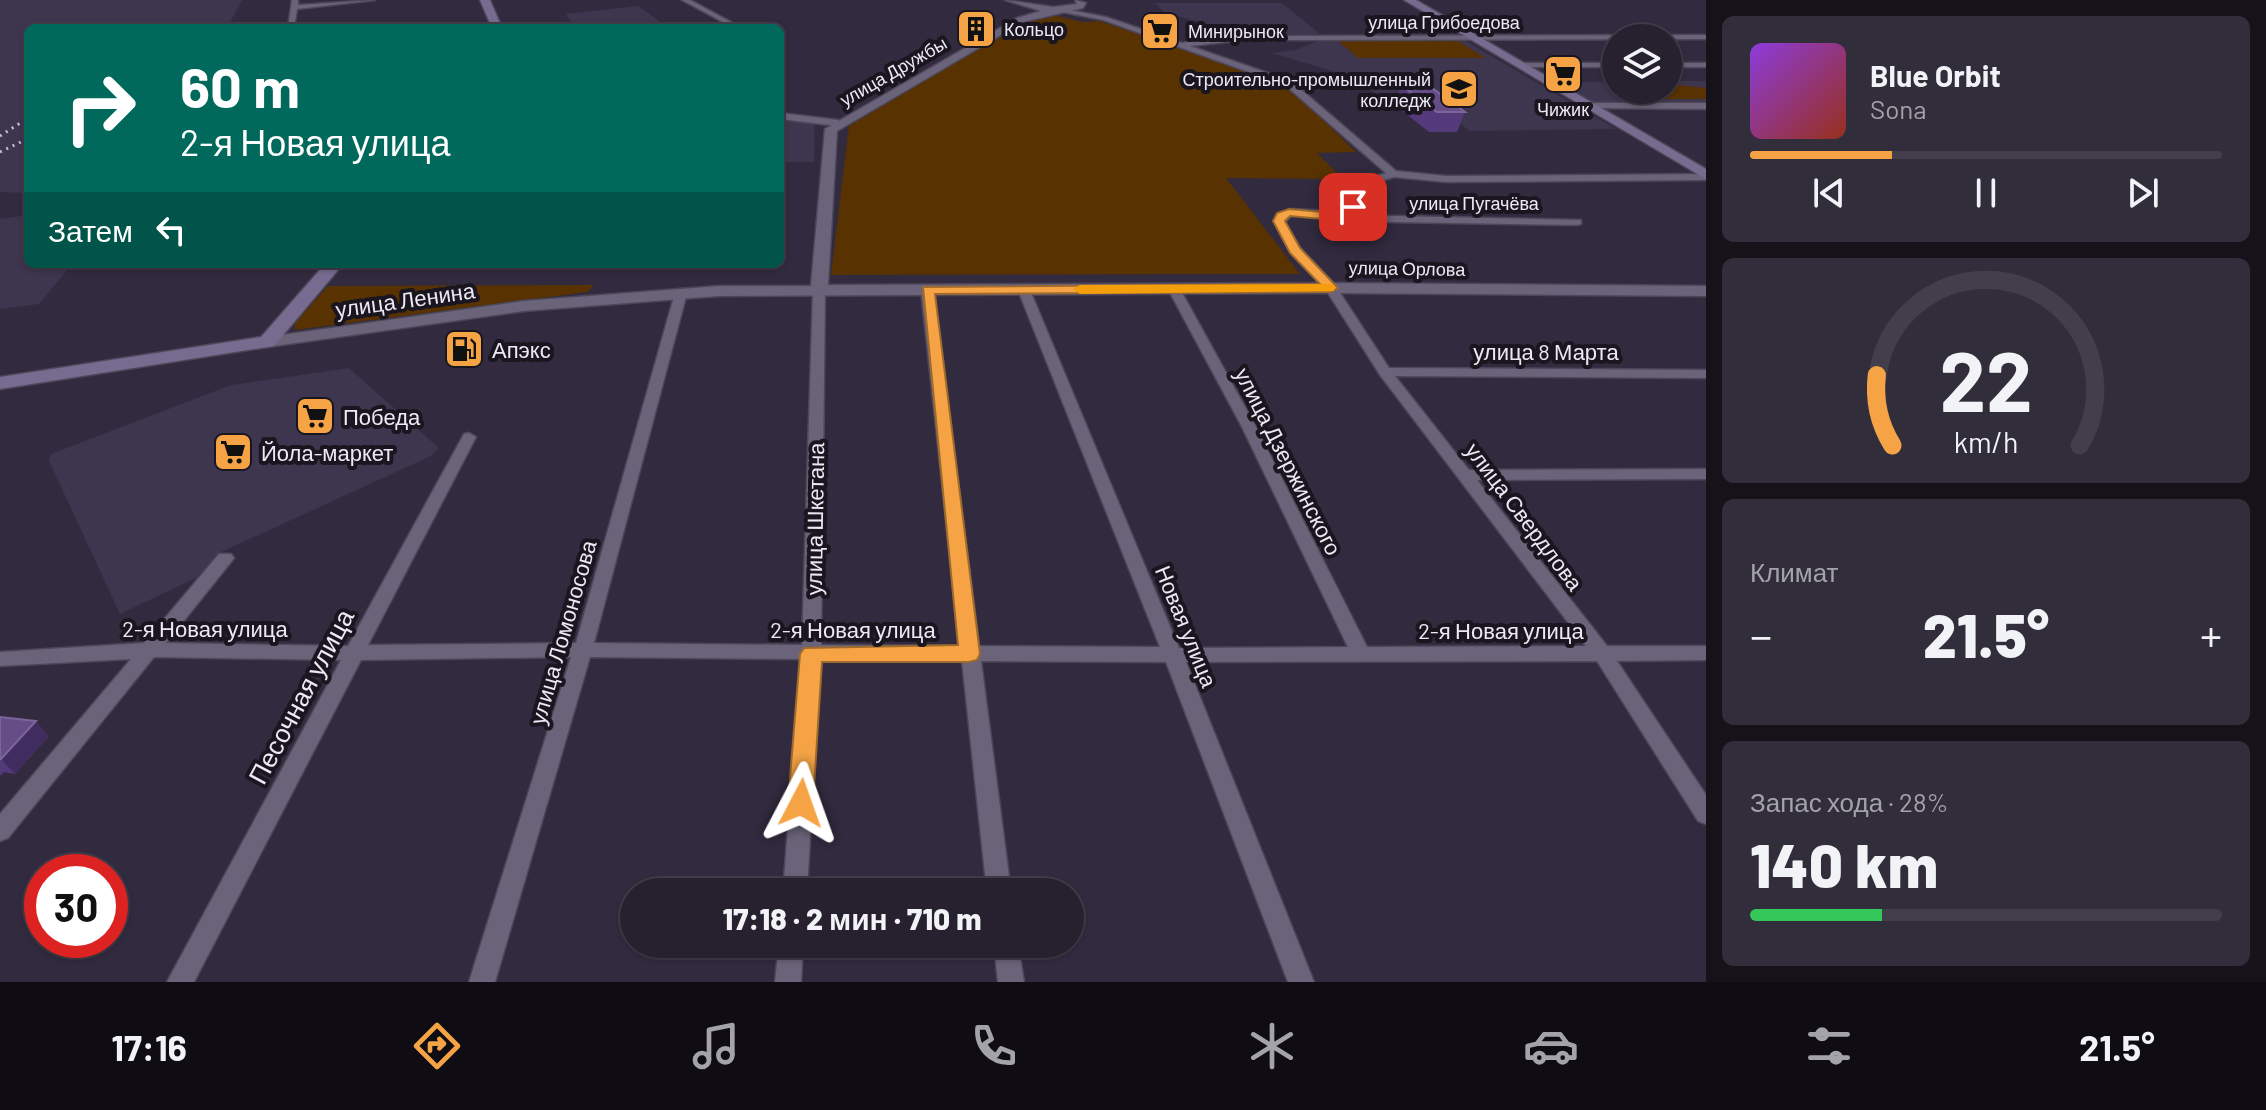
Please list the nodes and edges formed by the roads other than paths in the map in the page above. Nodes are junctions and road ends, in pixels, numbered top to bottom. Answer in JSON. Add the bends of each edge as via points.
{"nodes":[{"id":1,"x":372,"y":0,"type":"edge"},
{"id":2,"x":485,"y":0,"type":"edge"},
{"id":3,"x":685,"y":0,"type":"edge"},
{"id":4,"x":1009,"y":0,"type":"edge"},
{"id":5,"x":1409,"y":0,"type":"edge"},
{"id":6,"x":1081,"y":2,"type":"edge"},
{"id":7,"x":295,"y":3,"type":"edge"},
{"id":8,"x":1027,"y":6,"type":"edge"},
{"id":9,"x":1055,"y":10,"type":"junction"},
{"id":10,"x":1104,"y":18,"type":"junction"},
{"id":11,"x":292,"y":24,"type":"edge"},
{"id":12,"x":495,"y":24,"type":"edge"},
{"id":13,"x":731,"y":24,"type":"edge"},
{"id":14,"x":1706,"y":37,"type":"edge"},
{"id":15,"x":1474,"y":38,"type":"junction"},
{"id":16,"x":1183,"y":45,"type":"junction"},
{"id":17,"x":1521,"y":65,"type":"junction"},
{"id":18,"x":1602,"y":65,"type":"edge"},
{"id":19,"x":1682,"y":65,"type":"edge"},
{"id":20,"x":1706,"y":65,"type":"edge"},
{"id":21,"x":1590,"y":106,"type":"junction"},
{"id":22,"x":1706,"y":106,"type":"edge"},
{"id":23,"x":784,"y":116,"type":"edge"},
{"id":24,"x":838,"y":123,"type":"junction"},
{"id":25,"x":1393,"y":174,"type":"junction"},
{"id":26,"x":1706,"y":176,"type":"edge"},
{"id":27,"x":1323,"y":216,"type":"junction"},
{"id":28,"x":1577,"y":222,"type":"dead end"},
{"id":29,"x":331,"y":268,"type":"edge"},
{"id":30,"x":1331,"y":288,"type":"junction"},
{"id":31,"x":1174,"y":289,"type":"junction"},
{"id":32,"x":819,"y":290,"type":"junction"},
{"id":33,"x":927,"y":290,"type":"junction"},
{"id":34,"x":1024,"y":290,"type":"junction"},
{"id":35,"x":1706,"y":291,"type":"edge"},
{"id":36,"x":681,"y":293,"type":"junction"},
{"id":37,"x":267,"y":342,"type":"junction"},
{"id":38,"x":1385,"y":372,"type":"junction"},
{"id":39,"x":1706,"y":374,"type":"edge"},
{"id":40,"x":0,"y":383,"type":"edge"},
{"id":41,"x":469,"y":437,"type":"dead end"},
{"id":42,"x":1706,"y":474,"type":"edge"},
{"id":43,"x":1466,"y":475,"type":"junction"},
{"id":44,"x":225,"y":558,"type":"dead end"},
{"id":45,"x":151,"y":650,"type":"junction"},
{"id":46,"x":583,"y":650,"type":"junction"},
{"id":47,"x":355,"y":653,"type":"junction"},
{"id":48,"x":1602,"y":653,"type":"junction"},
{"id":49,"x":1706,"y":653,"type":"edge"},
{"id":50,"x":811,"y":654,"type":"junction"},
{"id":51,"x":969,"y":654,"type":"junction"},
{"id":52,"x":1173,"y":655,"type":"junction"},
{"id":53,"x":1361,"y":655,"type":"junction"},
{"id":54,"x":0,"y":659,"type":"edge"},
{"id":55,"x":1706,"y":814,"type":"edge"},
{"id":56,"x":0,"y":831,"type":"edge"},
{"id":57,"x":796,"y":878,"type":"edge"},
{"id":58,"x":997,"y":878,"type":"edge"},
{"id":59,"x":790,"y":958,"type":"edge"},
{"id":60,"x":1008,"y":958,"type":"edge"},
{"id":61,"x":180,"y":982,"type":"edge"},
{"id":62,"x":482,"y":982,"type":"edge"},
{"id":63,"x":788,"y":982,"type":"edge"},
{"id":64,"x":1011,"y":982,"type":"edge"},
{"id":65,"x":1301,"y":982,"type":"edge"}],
"edges":[{"from":1,"to":7,"type":"street"},
{"from":2,"to":12,"type":"main road"},
{"from":3,"to":13,"type":"street"},
{"from":4,"to":8,"type":"street"},
{"from":5,"to":15,"type":"main road"},
{"from":6,"to":9,"type":"street","via":[[1077,8]]},
{"from":6,"to":10,"type":"street"},
{"from":7,"to":11,"type":"street"},
{"from":8,"to":9,"type":"street"},
{"from":8,"to":24,"type":"street","name":"улица Дружбы"},
{"from":9,"to":10,"type":"street"},
{"from":10,"to":16,"type":"street"},
{"from":14,"to":15,"type":"street","name":"улица Грибоедова"},
{"from":15,"to":16,"type":"street","name":"улица Грибоедова","via":[[1230,38]]},
{"from":15,"to":17,"type":"main road"},
{"from":16,"to":25,"type":"street","via":[[1295,87]]},
{"from":17,"to":18,"type":"street"},
{"from":17,"to":21,"type":"main road"},
{"from":19,"to":20,"type":"street"},
{"from":21,"to":22,"type":"street"},
{"from":21,"to":26,"type":"main road"},
{"from":23,"to":24,"type":"street"},
{"from":24,"to":32,"type":"street","name":"улица Дружбы","via":[[828,135]]},
{"from":25,"to":26,"type":"street","via":[[1446,179]]},
{"from":25,"to":27,"type":"street","name":"улица Пугачёва","via":[[1359,185],[1365,197],[1353,207]]},
{"from":27,"to":28,"type":"street","name":"улица Пугачёва"},
{"from":27,"to":30,"type":"street","name":"улица Пугачёва","via":[[1289,212],[1279,221],[1295,250]]},
{"from":29,"to":37,"type":"main road"},
{"from":30,"to":31,"type":"street","name":"улица Орлова"},
{"from":30,"to":35,"type":"street","name":"улица Орлова"},
{"from":30,"to":38,"type":"street","name":"улица Свердлова"},
{"from":31,"to":34,"type":"street","name":"улица Орлова"},
{"from":31,"to":53,"type":"street","name":"улица Дзержинского"},
{"from":32,"to":33,"type":"street","name":"улица Орлова"},
{"from":32,"to":36,"type":"street","name":"улица Ленина"},
{"from":32,"to":50,"type":"street","name":"улица Шкетана"},
{"from":33,"to":34,"type":"street","name":"улица Орлова"},
{"from":33,"to":51,"type":"street"},
{"from":34,"to":52,"type":"street","name":"Новая улица"},
{"from":36,"to":37,"type":"street","name":"улица Ленина","via":[[524,306]]},
{"from":36,"to":46,"type":"street","name":"улица Ломоносова"},
{"from":37,"to":40,"type":"main road","name":"улица Ленина"},
{"from":38,"to":39,"type":"street","name":"улица 8 Марта"},
{"from":38,"to":43,"type":"street","name":"улица Свердлова"},
{"from":41,"to":47,"type":"street","name":"Песочная улица"},
{"from":42,"to":43,"type":"street"},
{"from":43,"to":48,"type":"street","name":"улица Свердлова"},
{"from":44,"to":45,"type":"street"},
{"from":45,"to":47,"type":"street","name":"2-я Новая улица"},
{"from":45,"to":54,"type":"street","name":"2-я Новая улица"},
{"from":45,"to":56,"type":"street"},
{"from":46,"to":47,"type":"street","name":"2-я Новая улица"},
{"from":46,"to":50,"type":"street","name":"2-я Новая улица"},
{"from":46,"to":62,"type":"street","name":"улица Ломоносова"},
{"from":47,"to":61,"type":"street","name":"Песочная улица"},
{"from":48,"to":49,"type":"street","name":"2-я Новая улица"},
{"from":48,"to":53,"type":"street","name":"2-я Новая улица"},
{"from":48,"to":55,"type":"street","name":"улица Свердлова"},
{"from":50,"to":51,"type":"street","name":"2-я Новая улица"},
{"from":50,"to":57,"type":"street","name":"улица Шкетана"},
{"from":51,"to":52,"type":"street","name":"2-я Новая улица"},
{"from":51,"to":58,"type":"street"},
{"from":52,"to":53,"type":"street","name":"2-я Новая улица"},
{"from":52,"to":65,"type":"street","name":"Новая улица"},
{"from":59,"to":63,"type":"street"},
{"from":60,"to":64,"type":"street"}]}
